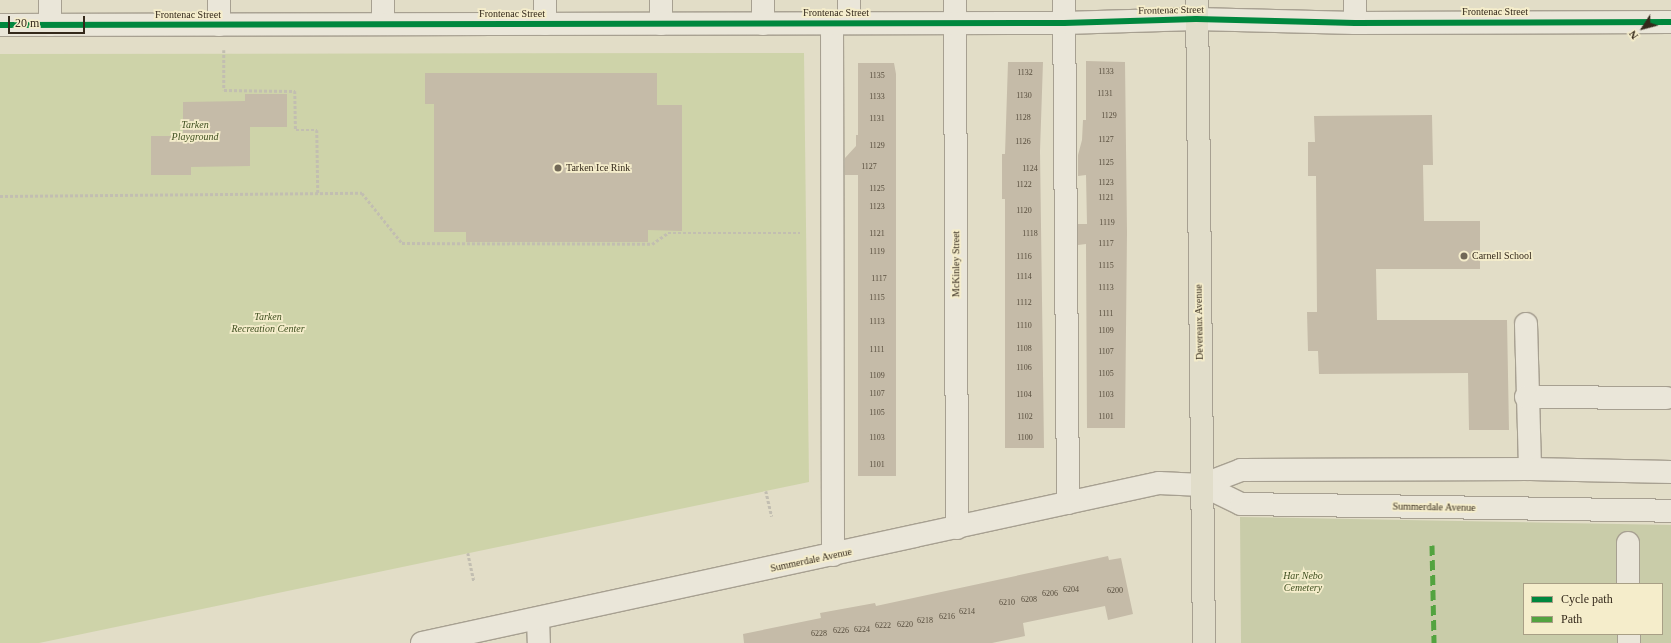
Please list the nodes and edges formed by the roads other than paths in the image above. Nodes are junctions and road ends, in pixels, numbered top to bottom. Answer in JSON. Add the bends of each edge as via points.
{"nodes":[{"id":1,"x":50,"y":0,"type":"edge"},
{"id":2,"x":219,"y":0,"type":"edge"},
{"id":3,"x":383,"y":0,"type":"edge"},
{"id":4,"x":544,"y":0,"type":"edge"},
{"id":5,"x":661,"y":0,"type":"edge"},
{"id":6,"x":763,"y":0,"type":"edge"},
{"id":7,"x":849,"y":0,"type":"edge"},
{"id":8,"x":954,"y":0,"type":"edge"},
{"id":9,"x":1064,"y":0,"type":"edge"},
{"id":10,"x":1355,"y":0,"type":"edge"},
{"id":11,"x":1196,"y":10,"type":"edge"},
{"id":12,"x":1671,"y":22,"type":"edge"},
{"id":13,"x":840,"y":23,"type":"junction"},
{"id":14,"x":954,"y":23,"type":"junction"},
{"id":15,"x":1064,"y":23,"type":"junction"},
{"id":16,"x":1355,"y":23,"type":"junction"},
{"id":17,"x":219,"y":24,"type":"junction"},
{"id":18,"x":383,"y":24,"type":"junction"},
{"id":19,"x":545,"y":24,"type":"junction"},
{"id":20,"x":661,"y":24,"type":"junction"},
{"id":21,"x":763,"y":24,"type":"junction"},
{"id":22,"x":0,"y":25,"type":"edge"},
{"id":23,"x":50,"y":25,"type":"junction"},
{"id":24,"x":1526,"y":324,"type":"dead end"},
{"id":25,"x":1526,"y":397,"type":"junction"},
{"id":26,"x":1666,"y":398,"type":"dead end"},
{"id":27,"x":1530,"y":469,"type":"junction"},
{"id":28,"x":1671,"y":472,"type":"edge"},
{"id":29,"x":1202,"y":486,"type":"junction"},
{"id":30,"x":1068,"y":503,"type":"junction"},
{"id":31,"x":1671,"y":511,"type":"edge"},
{"id":32,"x":957,"y":528,"type":"junction"},
{"id":33,"x":1628,"y":542,"type":"dead end"},
{"id":34,"x":833,"y":555,"type":"junction"},
{"id":35,"x":1628,"y":583,"type":"edge"},
{"id":36,"x":538,"y":619,"type":"junction"},
{"id":37,"x":422,"y":643,"type":"edge"},
{"id":38,"x":539,"y":643,"type":"edge"},
{"id":39,"x":1204,"y":643,"type":"edge"}],
"edges":[{"from":1,"to":23,"type":"street"},
{"from":2,"to":17,"type":"street"},
{"from":3,"to":18,"type":"street"},
{"from":4,"to":19,"type":"street"},
{"from":5,"to":20,"type":"street"},
{"from":6,"to":21,"type":"street"},
{"from":7,"to":13,"type":"street"},
{"from":8,"to":14,"type":"street","name":"McKinley Street"},
{"from":9,"to":15,"type":"street"},
{"from":10,"to":16,"type":"street"},
{"from":11,"to":15,"type":"street","name":"Frontenac Street"},
{"from":11,"to":16,"type":"street","name":"Frontenac Street"},
{"from":11,"to":29,"type":"main road","name":"Devereaux Avenue"},
{"from":12,"to":16,"type":"street","name":"Frontenac Street"},
{"from":13,"to":14,"type":"street","name":"Frontenac Street"},
{"from":13,"to":21,"type":"street","name":"Frontenac Street"},
{"from":13,"to":34,"type":"street"},
{"from":14,"to":15,"type":"street","name":"Frontenac Street"},
{"from":14,"to":32,"type":"street","name":"McKinley Street"},
{"from":15,"to":30,"type":"street"},
{"from":17,"to":18,"type":"street","name":"Frontenac Street"},
{"from":17,"to":23,"type":"street","name":"Frontenac Street"},
{"from":18,"to":19,"type":"street","name":"Frontenac Street"},
{"from":19,"to":20,"type":"street","name":"Frontenac Street"},
{"from":20,"to":21,"type":"street","name":"Frontenac Street"},
{"from":22,"to":23,"type":"street","name":"Frontenac Street"},
{"from":24,"to":25,"type":"street"},
{"from":25,"to":26,"type":"street"},
{"from":25,"to":27,"type":"street"},
{"from":27,"to":28,"type":"street","name":"Summerdale Avenue"},
{"from":27,"to":29,"type":"street","name":"Summerdale Avenue","via":[[1241,470]]},
{"from":29,"to":30,"type":"street","name":"Summerdale Avenue","via":[[1159,483]]},
{"from":29,"to":31,"type":"street","name":"Summerdale Avenue","via":[[1240,504]]},
{"from":29,"to":39,"type":"main road","name":"Devereaux Avenue"},
{"from":30,"to":32,"type":"street","name":"Summerdale Avenue"},
{"from":32,"to":34,"type":"street","name":"Summerdale Avenue"},
{"from":33,"to":35,"type":"street"},
{"from":34,"to":36,"type":"street","name":"Summerdale Avenue"},
{"from":36,"to":37,"type":"street","name":"Summerdale Avenue"},
{"from":36,"to":38,"type":"street"}]}
